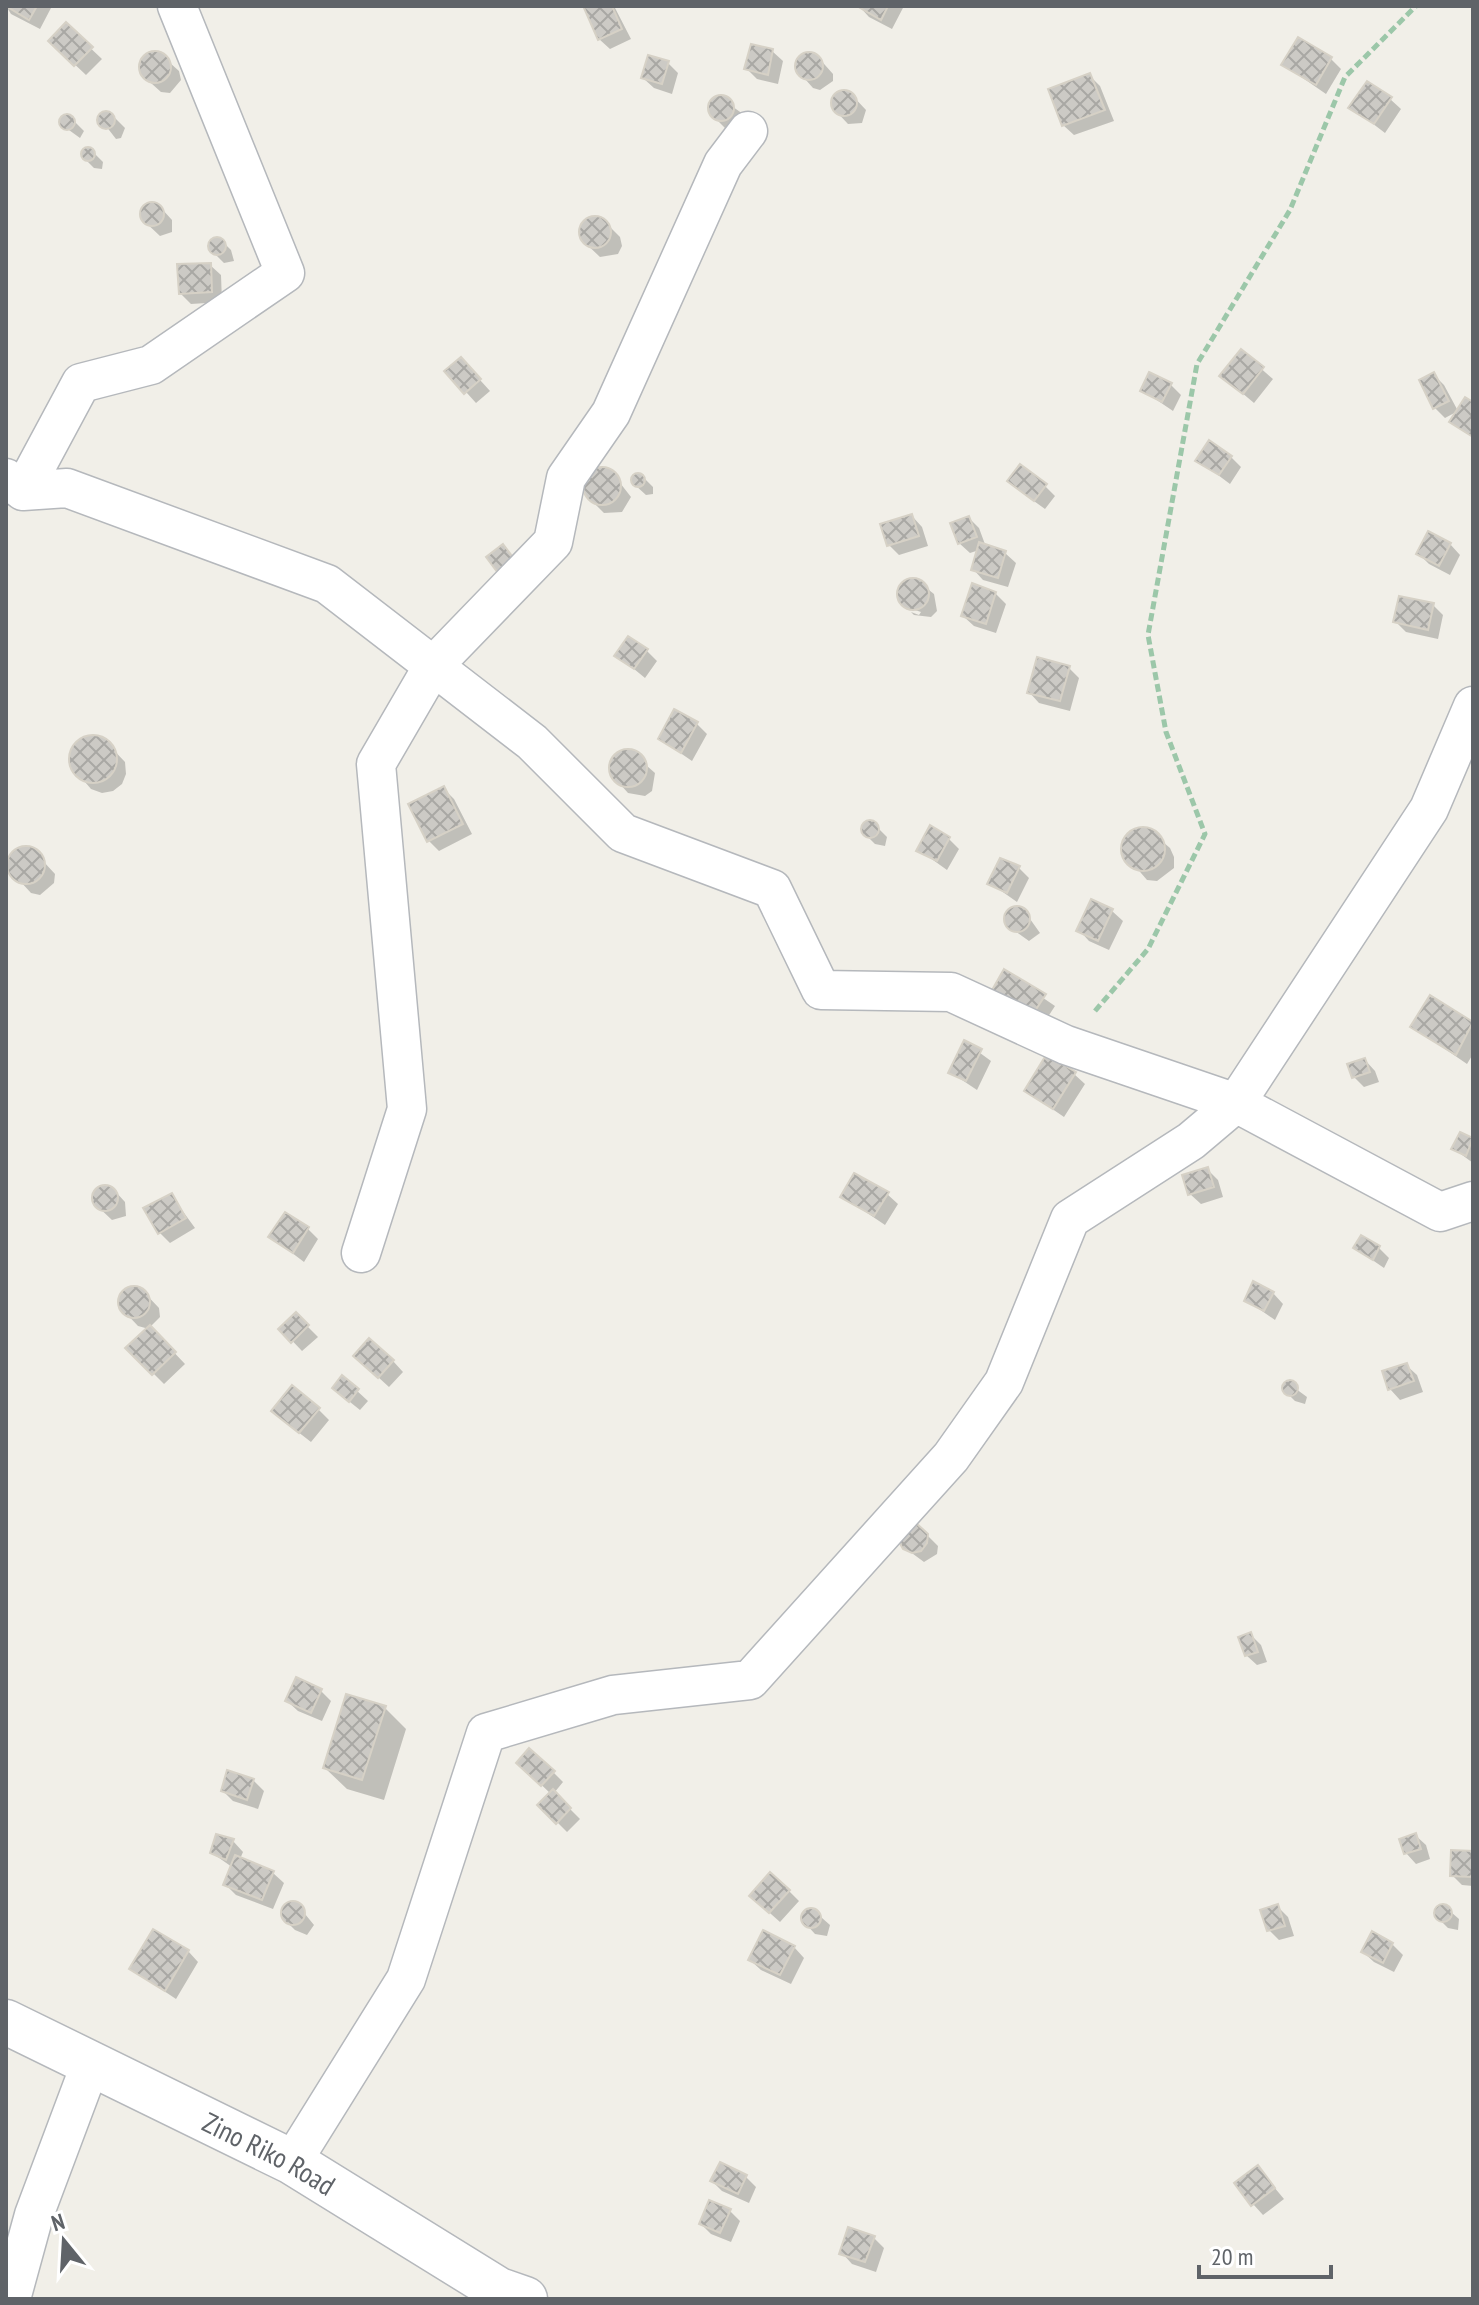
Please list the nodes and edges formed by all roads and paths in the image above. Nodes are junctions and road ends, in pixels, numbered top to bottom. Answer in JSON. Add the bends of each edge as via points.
{"nodes":[{"id":1,"x":177,"y":6,"type":"edge"},
{"id":2,"x":1416,"y":6,"type":"edge"},
{"id":3,"x":748,"y":131,"type":"dead end"},
{"id":4,"x":15,"y":484,"type":"edge"},
{"id":5,"x":433,"y":666,"type":"junction"},
{"id":6,"x":1473,"y":706,"type":"edge"},
{"id":7,"x":1066,"y":1045,"type":"junction"},
{"id":8,"x":1236,"y":1103,"type":"junction"},
{"id":9,"x":1473,"y":1201,"type":"edge"},
{"id":10,"x":361,"y":1253,"type":"dead end"},
{"id":11,"x":6,"y":2022,"type":"edge"},
{"id":12,"x":91,"y":2063,"type":"junction"},
{"id":13,"x":292,"y":2162,"type":"junction"},
{"id":14,"x":11,"y":2299,"type":"edge"},
{"id":15,"x":525,"y":2299,"type":"edge"}],
"edges":[{"from":1,"to":4,"type":"street","via":[[285,273],[151,365],[81,383]]},
{"from":2,"to":7,"type":"path","via":[[1345,77],[1290,210],[1197,364],[1148,635],[1166,732],[1205,834],[1148,949]]},
{"from":3,"to":5,"type":"street","via":[[723,164],[611,413],[566,478],[553,542]]},
{"from":4,"to":5,"type":"street","via":[[67,488],[327,584]]},
{"from":5,"to":7,"type":"street","via":[[532,742],[623,833],[772,889],[821,990],[951,992]]},
{"from":5,"to":10,"type":"street","via":[[376,764],[407,1109]]},
{"from":6,"to":8,"type":"street","via":[[1429,809]]},
{"from":7,"to":8,"type":"street"},
{"from":8,"to":9,"type":"street","via":[[1440,1212]]},
{"from":8,"to":13,"type":"street","via":[[1191,1141],[1070,1219],[995,1395],[951,1457],[750,1680],[613,1695],[486,1733],[406,1979]]},
{"from":11,"to":12,"type":"street","name":"Zino Riko Road"},
{"from":12,"to":13,"type":"street","name":"Zino Riko Road"},
{"from":12,"to":14,"type":"street","via":[[34,2215]]},
{"from":13,"to":15,"type":"street","name":"Zino Riko Road","via":[[499,2290]]}]}
